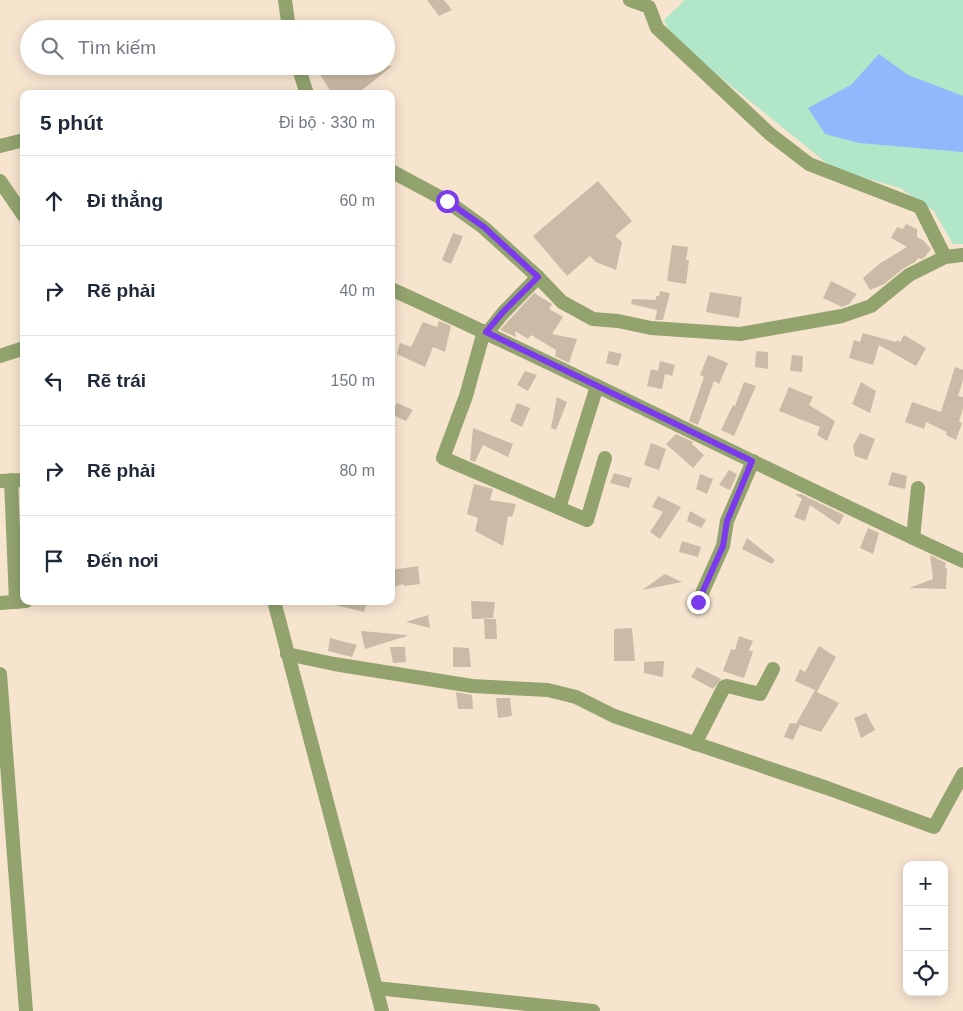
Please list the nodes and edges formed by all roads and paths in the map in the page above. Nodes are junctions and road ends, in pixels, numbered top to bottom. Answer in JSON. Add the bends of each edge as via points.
{"nodes":[{"id":1,"x":285,"y":0,"type":"edge"},
{"id":2,"x":630,"y":0,"type":"edge"},
{"id":3,"x":652,"y":4,"type":"edge"},
{"id":4,"x":288,"y":20,"type":"edge"},
{"id":5,"x":301,"y":75,"type":"edge"},
{"id":6,"x":306,"y":90,"type":"edge"},
{"id":7,"x":20,"y":141,"type":"edge"},
{"id":8,"x":0,"y":146,"type":"edge"},
{"id":9,"x":395,"y":173,"type":"edge"},
{"id":10,"x":0,"y":181,"type":"edge"},
{"id":11,"x":20,"y":210,"type":"edge"},
{"id":12,"x":963,"y":255,"type":"edge"},
{"id":13,"x":945,"y":257,"type":"junction"},
{"id":14,"x":538,"y":277,"type":"junction"},
{"id":15,"x":395,"y":291,"type":"edge"},
{"id":16,"x":485,"y":332,"type":"junction"},
{"id":17,"x":20,"y":349,"type":"edge"},
{"id":18,"x":0,"y":356,"type":"edge"},
{"id":19,"x":597,"y":386,"type":"junction"},
{"id":20,"x":605,"y":458,"type":"dead end"},
{"id":21,"x":752,"y":461,"type":"junction"},
{"id":22,"x":11,"y":480,"type":"edge"},
{"id":23,"x":918,"y":488,"type":"dead end"},
{"id":24,"x":559,"y":508,"type":"junction"},
{"id":25,"x":913,"y":538,"type":"junction"},
{"id":26,"x":963,"y":560,"type":"edge"},
{"id":27,"x":20,"y":590,"type":"edge"},
{"id":28,"x":20,"y":602,"type":"edge"},
{"id":29,"x":698,"y":602,"type":"dead end"},
{"id":30,"x":0,"y":603,"type":"edge"},
{"id":31,"x":275,"y":605,"type":"edge"},
{"id":32,"x":287,"y":654,"type":"junction"},
{"id":33,"x":773,"y":669,"type":"dead end"},
{"id":34,"x":0,"y":674,"type":"edge"},
{"id":35,"x":695,"y":744,"type":"junction"},
{"id":36,"x":963,"y":774,"type":"edge"},
{"id":37,"x":376,"y":988,"type":"junction"},
{"id":38,"x":26,"y":1011,"type":"edge"},
{"id":39,"x":382,"y":1011,"type":"edge"},
{"id":40,"x":593,"y":1011,"type":"edge"}],
"edges":[{"from":1,"to":4,"type":"street"},
{"from":2,"to":3,"type":"street"},
{"from":3,"to":13,"type":"street","via":[[657,28],[770,134],[809,164],[920,207]]},
{"from":5,"to":6,"type":"street"},
{"from":7,"to":8,"type":"street"},
{"from":9,"to":14,"type":"street","via":[[447,201],[484,227]]},
{"from":10,"to":11,"type":"street"},
{"from":12,"to":13,"type":"street"},
{"from":13,"to":14,"type":"street","via":[[909,275],[871,306],[842,316],[740,334],[651,328],[593,319],[562,302]]},
{"from":14,"to":16,"type":"street"},
{"from":15,"to":16,"type":"street"},
{"from":16,"to":19,"type":"street"},
{"from":16,"to":24,"type":"street","via":[[443,458]]},
{"from":17,"to":18,"type":"street"},
{"from":19,"to":21,"type":"street"},
{"from":19,"to":24,"type":"street"},
{"from":20,"to":24,"type":"street","via":[[587,520]]},
{"from":21,"to":25,"type":"street"},
{"from":21,"to":29,"type":"street","via":[[727,521],[723,546]]},
{"from":22,"to":27,"type":"street"},
{"from":23,"to":25,"type":"street"},
{"from":25,"to":26,"type":"street"},
{"from":28,"to":30,"type":"street"},
{"from":31,"to":32,"type":"street"},
{"from":32,"to":35,"type":"street","via":[[472,686],[548,690],[576,697],[614,716]]},
{"from":32,"to":37,"type":"street"},
{"from":33,"to":35,"type":"street","via":[[760,694],[724,687]]},
{"from":34,"to":38,"type":"street"},
{"from":35,"to":36,"type":"street","via":[[934,827]]},
{"from":37,"to":39,"type":"street"},
{"from":37,"to":40,"type":"street"}]}
